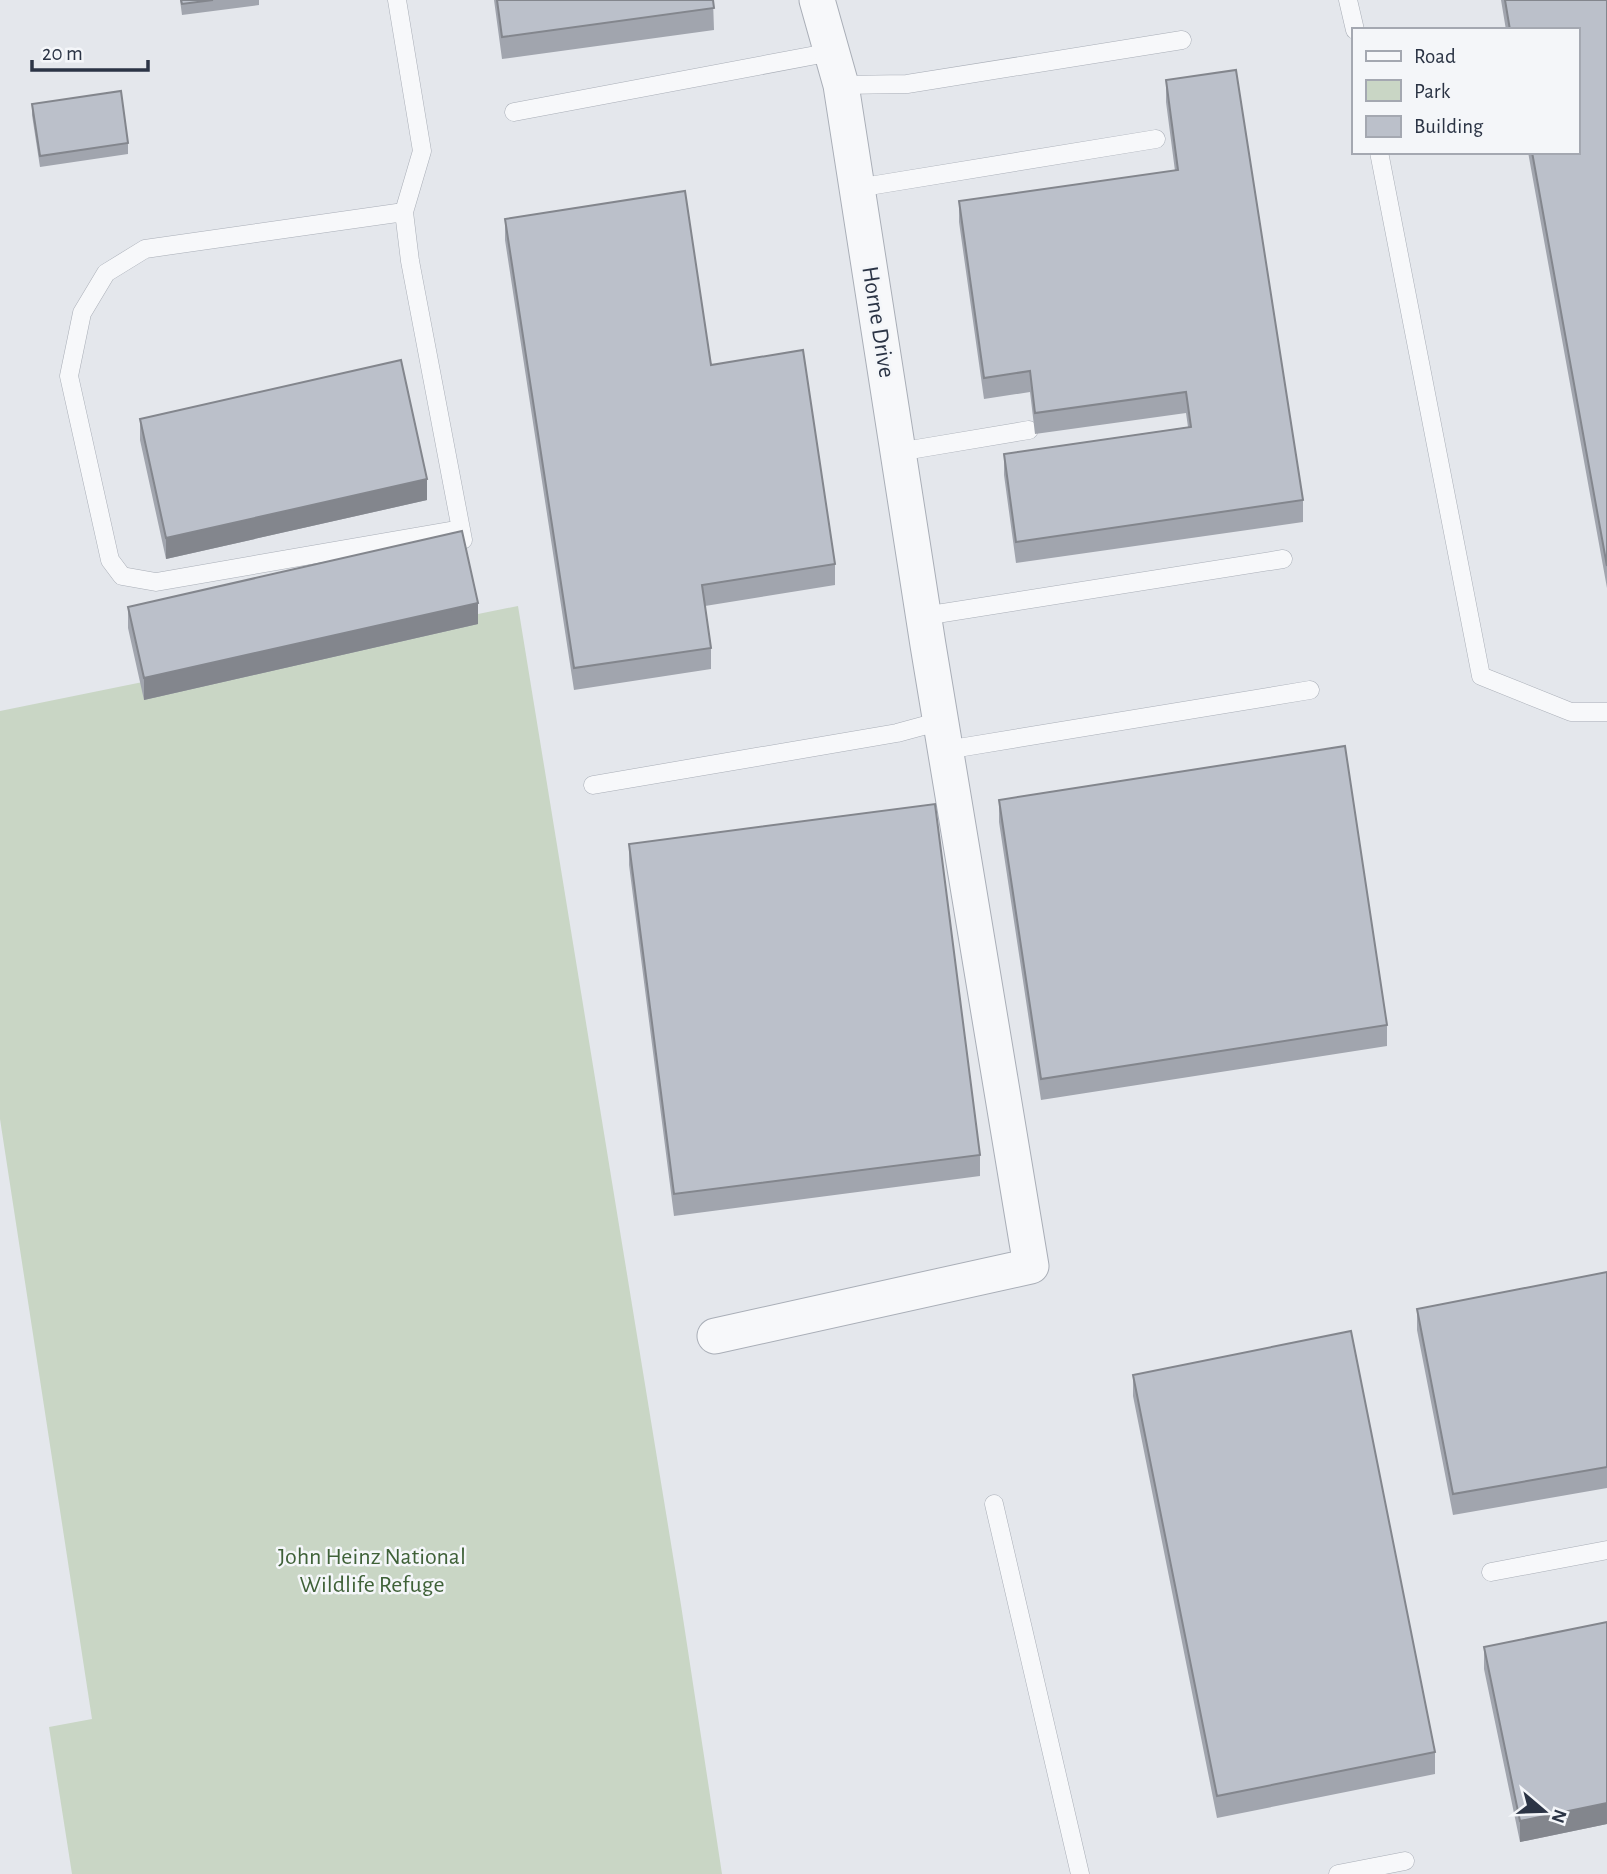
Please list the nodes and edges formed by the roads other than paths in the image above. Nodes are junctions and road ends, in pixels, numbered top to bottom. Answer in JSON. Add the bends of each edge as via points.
{"nodes":[{"id":1,"x":397,"y":0,"type":"edge"},
{"id":2,"x":817,"y":0,"type":"edge"},
{"id":3,"x":1348,"y":0,"type":"edge"},
{"id":4,"x":1355,"y":28,"type":"edge"},
{"id":5,"x":1182,"y":40,"type":"dead end"},
{"id":6,"x":832,"y":52,"type":"junction"},
{"id":7,"x":841,"y":85,"type":"junction"},
{"id":8,"x":514,"y":112,"type":"dead end"},
{"id":9,"x":1156,"y":139,"type":"dead end"},
{"id":10,"x":1379,"y":154,"type":"edge"},
{"id":11,"x":857,"y":188,"type":"junction"},
{"id":12,"x":404,"y":212,"type":"junction"},
{"id":13,"x":1029,"y":430,"type":"dead end"},
{"id":14,"x":898,"y":452,"type":"junction"},
{"id":15,"x":1283,"y":559,"type":"dead end"},
{"id":16,"x":926,"y":631,"type":"junction"},
{"id":17,"x":1310,"y":690,"type":"dead end"},
{"id":18,"x":1607,"y":712,"type":"edge"},
{"id":19,"x":943,"y":736,"type":"junction"},
{"id":20,"x":593,"y":785,"type":"dead end"},
{"id":21,"x":715,"y":1336,"type":"dead end"},
{"id":22,"x":994,"y":1504,"type":"dead end"},
{"id":23,"x":1607,"y":1550,"type":"edge"},
{"id":24,"x":1490,"y":1572,"type":"dead end"},
{"id":25,"x":1405,"y":1861,"type":"dead end"},
{"id":26,"x":1080,"y":1874,"type":"edge"},
{"id":27,"x":1338,"y":1874,"type":"edge"}],
"edges":[{"from":1,"to":12,"type":"lane","via":[[422,151]]},
{"from":2,"to":6,"type":"street","name":"Horne Drive"},
{"from":3,"to":4,"type":"lane"},
{"from":5,"to":7,"type":"lane","via":[[906,84]]},
{"from":6,"to":7,"type":"street","name":"Horne Drive"},
{"from":6,"to":8,"type":"lane"},
{"from":7,"to":11,"type":"street","name":"Horne Drive"},
{"from":9,"to":11,"type":"lane"},
{"from":10,"to":18,"type":"lane","via":[[1482,676],[1571,712]]},
{"from":11,"to":14,"type":"street","name":"Horne Drive"},
{"from":12,"to":12,"type":"lane","via":[[462,538],[156,582],[122,576],[110,560],[69,376],[82,313],[106,274],[145,249]]},
{"from":13,"to":14,"type":"lane"},
{"from":14,"to":16,"type":"street","name":"Horne Drive"},
{"from":15,"to":16,"type":"lane"},
{"from":16,"to":19,"type":"street","name":"Horne Drive"},
{"from":17,"to":19,"type":"lane"},
{"from":19,"to":20,"type":"lane","via":[[897,733]]},
{"from":19,"to":21,"type":"street","name":"Horne Drive","via":[[1031,1266]]},
{"from":22,"to":26,"type":"lane"},
{"from":23,"to":24,"type":"lane"},
{"from":25,"to":27,"type":"lane"}]}
